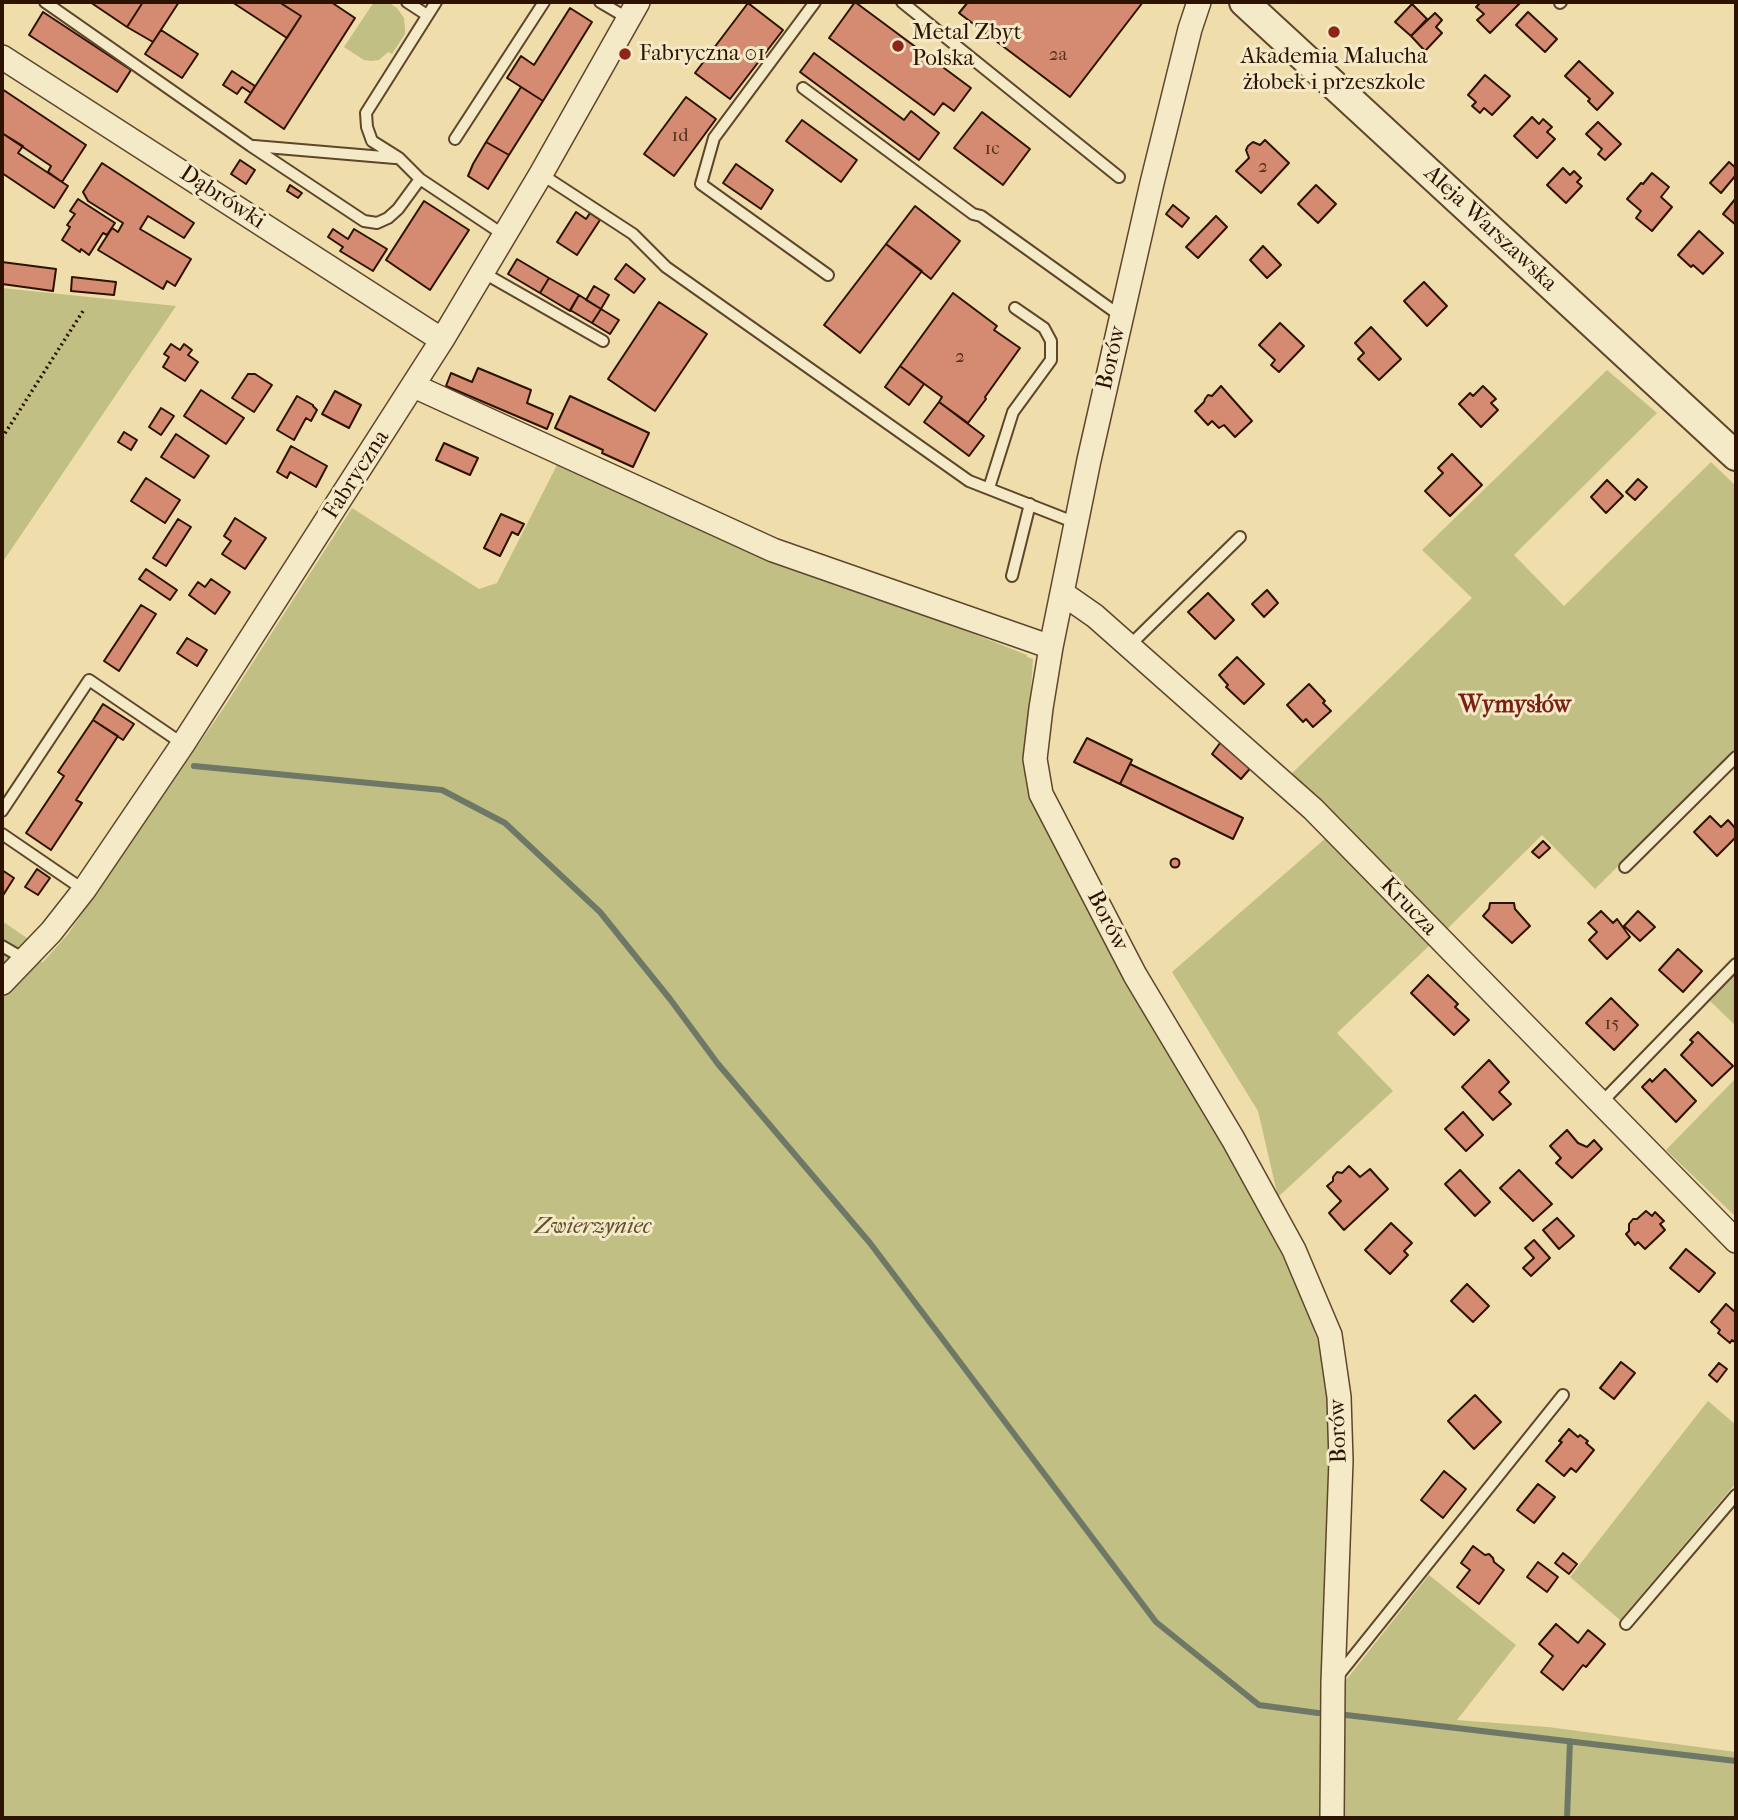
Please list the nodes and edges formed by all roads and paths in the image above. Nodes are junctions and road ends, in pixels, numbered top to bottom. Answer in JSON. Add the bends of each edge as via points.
{"nodes":[{"id":1,"x":45,"y":2,"type":"edge"},
{"id":2,"x":407,"y":2,"type":"edge"},
{"id":3,"x":436,"y":2,"type":"edge"},
{"id":4,"x":544,"y":2,"type":"edge"},
{"id":5,"x":600,"y":2,"type":"edge"},
{"id":6,"x":815,"y":2,"type":"edge"},
{"id":7,"x":902,"y":2,"type":"edge"},
{"id":8,"x":1199,"y":2,"type":"edge"},
{"id":9,"x":1244,"y":2,"type":"edge"},
{"id":10,"x":634,"y":11,"type":"edge"},
{"id":11,"x":427,"y":15,"type":"junction"},
{"id":12,"x":2,"y":57,"type":"edge"},
{"id":13,"x":803,"y":88,"type":"dead end"},
{"id":14,"x":455,"y":139,"type":"dead end"},
{"id":15,"x":251,"y":146,"type":"junction"},
{"id":16,"x":399,"y":158,"type":"junction"},
{"id":17,"x":541,"y":174,"type":"junction"},
{"id":18,"x":1119,"y":177,"type":"dead end"},
{"id":19,"x":420,"y":179,"type":"junction"},
{"id":20,"x":504,"y":235,"type":"junction"},
{"id":21,"x":482,"y":272,"type":"junction"},
{"id":22,"x":828,"y":275,"type":"dead end"},
{"id":23,"x":1015,"y":308,"type":"dead end"},
{"id":24,"x":83,"y":311,"type":"dead end"},
{"id":25,"x":1122,"y":317,"type":"junction"},
{"id":26,"x":442,"y":340,"type":"junction"},
{"id":27,"x":603,"y":341,"type":"dead end"},
{"id":28,"x":414,"y":386,"type":"junction"},
{"id":29,"x":2,"y":438,"type":"edge"},
{"id":30,"x":1736,"y":456,"type":"edge"},
{"id":31,"x":989,"y":488,"type":"junction"},
{"id":32,"x":1030,"y":504,"type":"junction"},
{"id":33,"x":1076,"y":523,"type":"junction"},
{"id":34,"x":1240,"y":537,"type":"dead end"},
{"id":35,"x":1012,"y":576,"type":"dead end"},
{"id":36,"x":1062,"y":593,"type":"junction"},
{"id":37,"x":1129,"y":646,"type":"junction"},
{"id":38,"x":1051,"y":647,"type":"junction"},
{"id":39,"x":183,"y":744,"type":"junction"},
{"id":40,"x":1736,"y":757,"type":"edge"},
{"id":41,"x":2,"y":811,"type":"edge"},
{"id":42,"x":2,"y":835,"type":"edge"},
{"id":43,"x":1625,"y":867,"type":"dead end"},
{"id":44,"x":84,"y":890,"type":"junction"},
{"id":45,"x":2,"y":946,"type":"edge"},
{"id":46,"x":26,"y":960,"type":"junction"},
{"id":47,"x":1736,"y":964,"type":"edge"},
{"id":48,"x":2,"y":983,"type":"edge"},
{"id":49,"x":1601,"y":1103,"type":"junction"},
{"id":50,"x":1736,"y":1241,"type":"edge"},
{"id":51,"x":1563,"y":1395,"type":"dead end"},
{"id":52,"x":1736,"y":1495,"type":"edge"},
{"id":53,"x":1626,"y":1624,"type":"dead end"},
{"id":54,"x":1333,"y":1683,"type":"junction"},
{"id":55,"x":1332,"y":1818,"type":"edge"}],
"edges":[{"from":1,"to":15,"type":"lane"},
{"from":2,"to":11,"type":"lane"},
{"from":3,"to":11,"type":"lane"},
{"from":4,"to":14,"type":"lane"},
{"from":5,"to":10,"type":"lane"},
{"from":6,"to":22,"type":"lane","via":[[714,138],[701,184]]},
{"from":7,"to":18,"type":"lane"},
{"from":8,"to":25,"type":"street","name":"Borów"},
{"from":9,"to":30,"type":"street","name":"Aleja Warszawska"},
{"from":10,"to":17,"type":"street","name":"Fabryczna"},
{"from":11,"to":16,"type":"lane","via":[[366,113],[372,141]]},
{"from":12,"to":26,"type":"street","name":"Dąbrówki"},
{"from":13,"to":25,"type":"lane"},
{"from":15,"to":16,"type":"lane"},
{"from":15,"to":19,"type":"lane","via":[[364,221],[377,223],[388,218]]},
{"from":16,"to":19,"type":"lane"},
{"from":17,"to":20,"type":"street","name":"Fabryczna"},
{"from":17,"to":31,"type":"lane","via":[[633,234],[666,267],[969,481]]},
{"from":19,"to":20,"type":"lane"},
{"from":20,"to":21,"type":"street","name":"Fabryczna"},
{"from":21,"to":26,"type":"street","name":"Fabryczna"},
{"from":21,"to":27,"type":"lane"},
{"from":23,"to":31,"type":"lane","via":[[1044,328],[1051,341],[1051,360],[1013,412]]},
{"from":24,"to":29,"type":"path"},
{"from":25,"to":33,"type":"street","name":"Borów"},
{"from":26,"to":28,"type":"street","name":"Fabryczna"},
{"from":28,"to":38,"type":"street","via":[[773,550]]},
{"from":28,"to":39,"type":"street","name":"Fabryczna"},
{"from":31,"to":32,"type":"lane"},
{"from":32,"to":33,"type":"lane"},
{"from":32,"to":35,"type":"lane"},
{"from":33,"to":36,"type":"street","name":"Borów"},
{"from":34,"to":37,"type":"lane"},
{"from":36,"to":37,"type":"street","name":"Krucza"},
{"from":36,"to":38,"type":"street","name":"Borów"},
{"from":37,"to":49,"type":"street","name":"Krucza","via":[[1313,810]]},
{"from":38,"to":54,"type":"street","name":"Borów","via":[[1035,759],[1041,794],[1135,975],[1294,1250],[1330,1335],[1339,1397],[1341,1461]]},
{"from":39,"to":41,"type":"lane","via":[[89,680]]},
{"from":39,"to":44,"type":"street","name":"Fabryczna"},
{"from":40,"to":43,"type":"lane"},
{"from":42,"to":44,"type":"lane"},
{"from":44,"to":46,"type":"street","name":"Fabryczna"},
{"from":45,"to":46,"type":"lane"},
{"from":46,"to":48,"type":"street","name":"Fabryczna"},
{"from":47,"to":49,"type":"lane"},
{"from":49,"to":50,"type":"street","name":"Krucza"},
{"from":51,"to":54,"type":"lane"},
{"from":52,"to":53,"type":"lane"},
{"from":54,"to":55,"type":"street","name":"Borów"}]}
